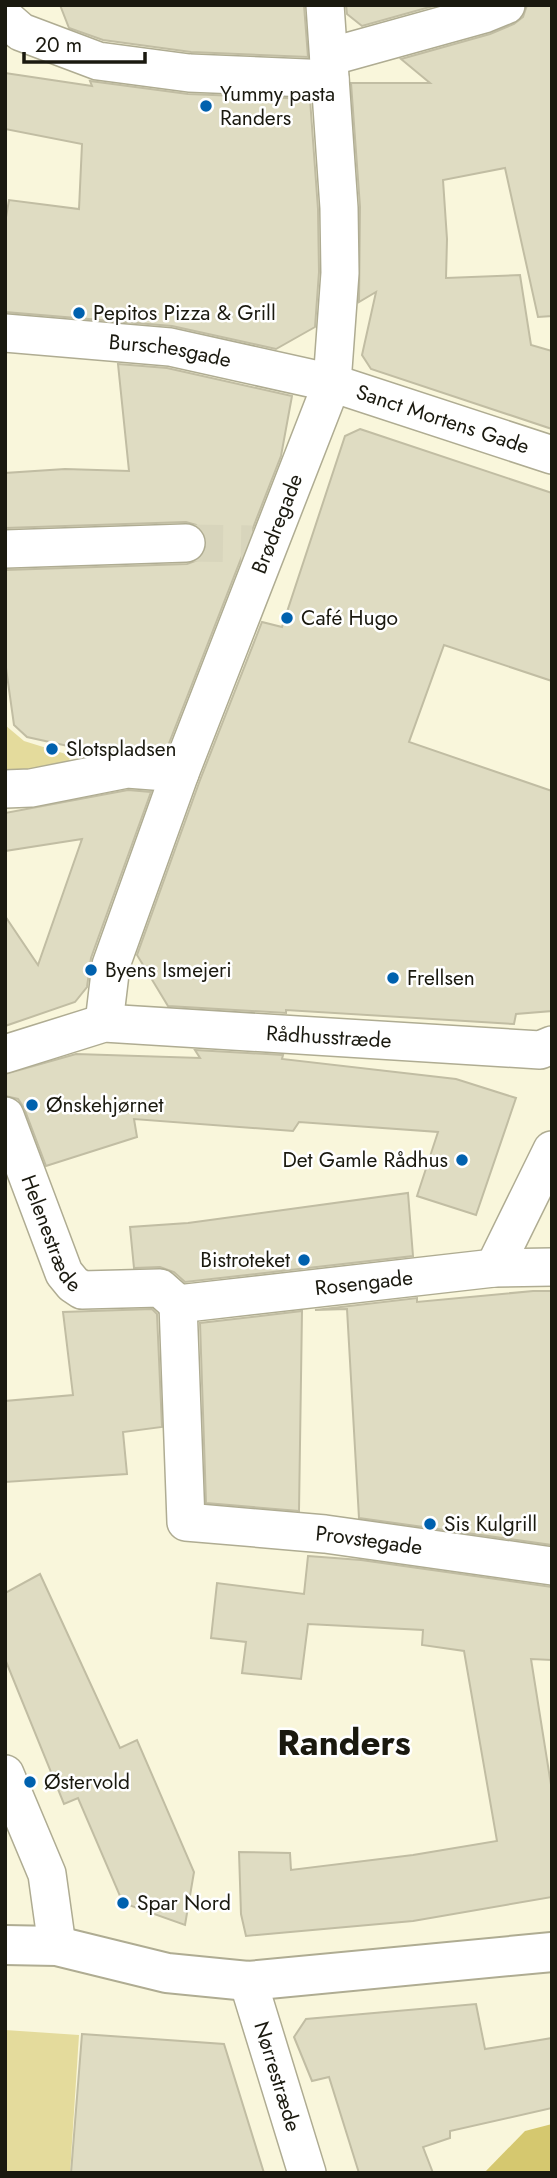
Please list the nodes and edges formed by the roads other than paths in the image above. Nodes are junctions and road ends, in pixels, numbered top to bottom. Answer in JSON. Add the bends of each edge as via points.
{"nodes":[{"id":1,"x":325,"y":5,"type":"edge"},
{"id":2,"x":506,"y":5,"type":"edge"},
{"id":3,"x":5,"y":18,"type":"edge"},
{"id":4,"x":330,"y":68,"type":"junction"},
{"id":5,"x":5,"y":333,"type":"edge"},
{"id":6,"x":332,"y":383,"type":"junction"},
{"id":7,"x":552,"y":455,"type":"edge"},
{"id":8,"x":186,"y":543,"type":"tunnel mouth"},
{"id":9,"x":5,"y":549,"type":"edge"},
{"id":10,"x":180,"y":773,"type":"junction"},
{"id":11,"x":5,"y":789,"type":"edge"},
{"id":12,"x":104,"y":1023,"type":"junction"},
{"id":13,"x":552,"y":1045,"type":"edge"},
{"id":14,"x":5,"y":1054,"type":"edge"},
{"id":15,"x":5,"y":1116,"type":"edge"},
{"id":16,"x":552,"y":1150,"type":"edge"},
{"id":17,"x":552,"y":1267,"type":"edge"},
{"id":18,"x":494,"y":1268,"type":"junction"},
{"id":19,"x":178,"y":1304,"type":"junction"},
{"id":20,"x":552,"y":1566,"type":"edge"},
{"id":21,"x":5,"y":1774,"type":"edge"},
{"id":22,"x":5,"y":1945,"type":"edge"},
{"id":23,"x":57,"y":1945,"type":"junction"},
{"id":24,"x":552,"y":1952,"type":"edge"},
{"id":25,"x":248,"y":1981,"type":"junction"},
{"id":26,"x":307,"y":2173,"type":"edge"}],
"edges":[{"from":1,"to":4,"type":"street","name":"Brødregade"},
{"from":2,"to":4,"type":"street"},
{"from":3,"to":4,"type":"street","via":[[20,32],[98,61],[189,73]]},
{"from":4,"to":6,"type":"street","name":"Brødregade","via":[[341,272]]},
{"from":5,"to":6,"type":"street","name":"Burschesgade","via":[[170,347]]},
{"from":6,"to":7,"type":"street","name":"Sanct Mortens Gade"},
{"from":6,"to":10,"type":"street","name":"Brødregade","via":[[261,543]]},
{"from":8,"to":9,"type":"street"},
{"from":10,"to":11,"type":"street","via":[[127,769]]},
{"from":10,"to":12,"type":"street","name":"Brødregade","via":[[111,965]]},
{"from":12,"to":13,"type":"street","name":"Rådhusstræde","via":[[540,1050]]},
{"from":12,"to":14,"type":"street"},
{"from":15,"to":19,"type":"street","name":"Helenestræde","via":[[64,1273],[73,1284],[82,1290],[160,1289]]},
{"from":16,"to":18,"type":"street"},
{"from":17,"to":18,"type":"street","name":"Rosengade"},
{"from":18,"to":19,"type":"street","name":"Rosengade"},
{"from":19,"to":20,"type":"street","name":"Provstegade","via":[[186,1522],[325,1534]]},
{"from":21,"to":23,"type":"street","via":[[47,1874]]},
{"from":22,"to":23,"type":"street"},
{"from":23,"to":25,"type":"street","via":[[167,1973]]},
{"from":24,"to":25,"type":"street"},
{"from":25,"to":26,"type":"street","name":"Nørrestræde"}]}
